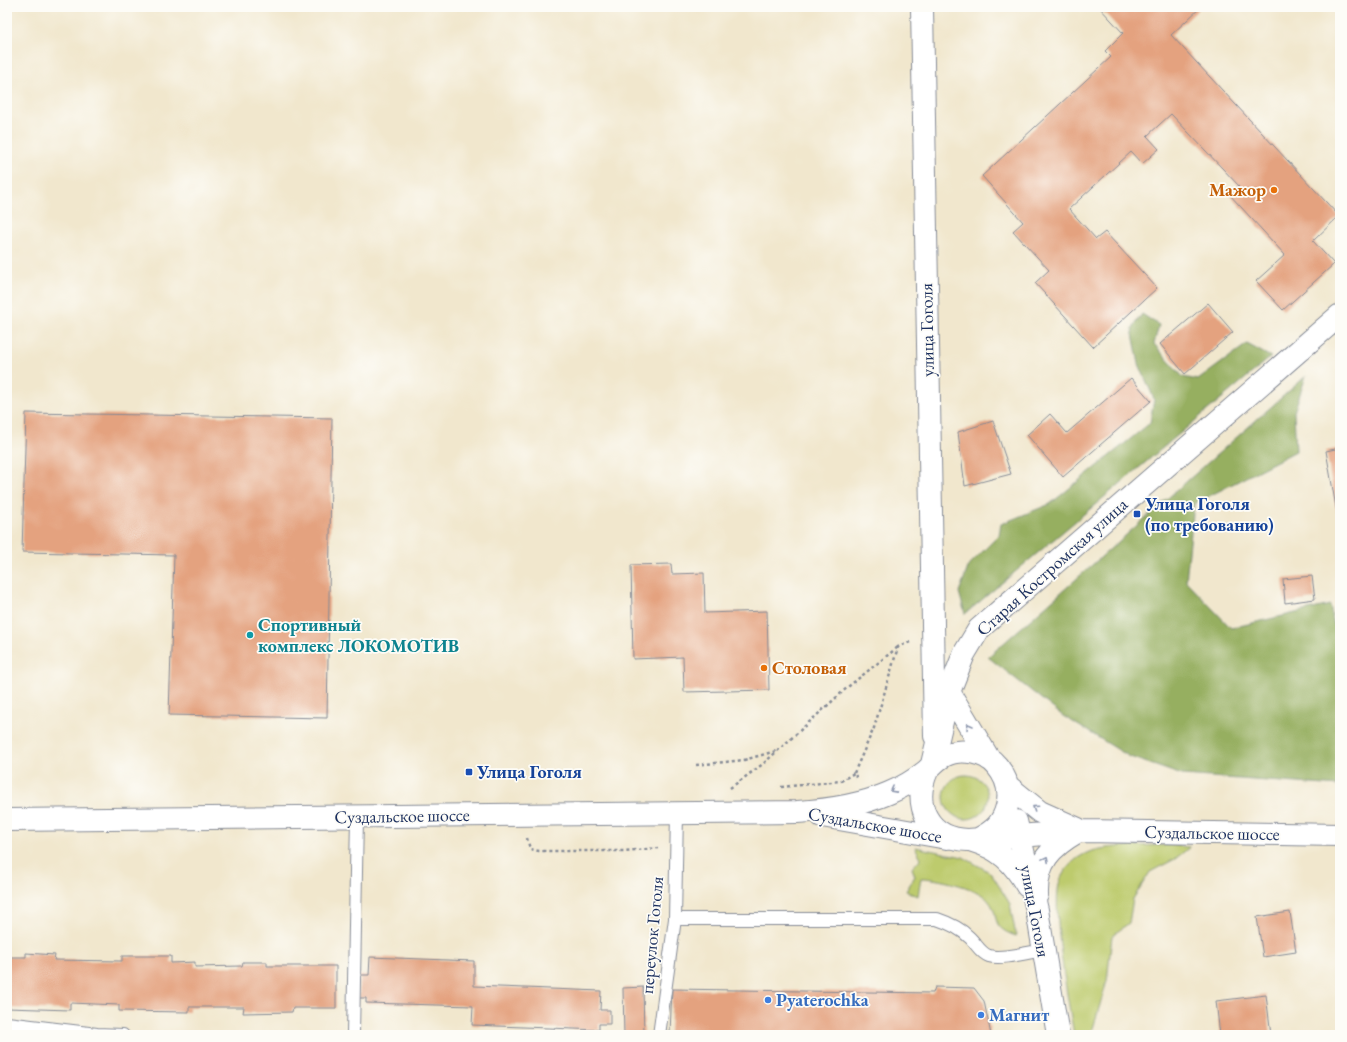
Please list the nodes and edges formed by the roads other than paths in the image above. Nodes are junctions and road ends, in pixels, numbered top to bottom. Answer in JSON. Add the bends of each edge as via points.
{"nodes":[{"id":1,"x":922,"y":7,"type":"edge"},
{"id":2,"x":1340,"y":315,"type":"edge"},
{"id":3,"x":933,"y":654,"type":"junction"},
{"id":4,"x":949,"y":692,"type":"junction"},
{"id":5,"x":989,"y":759,"type":"junction"},
{"id":6,"x":932,"y":763,"type":"junction"},
{"id":7,"x":1008,"y":787,"type":"junction"},
{"id":8,"x":797,"y":812,"type":"junction"},
{"id":9,"x":677,"y":813,"type":"junction"},
{"id":10,"x":357,"y":817,"type":"junction"},
{"id":11,"x":7,"y":820,"type":"edge"},
{"id":12,"x":1080,"y":831,"type":"junction"},
{"id":13,"x":1020,"y":835,"type":"junction"},
{"id":14,"x":1340,"y":835,"type":"edge"},
{"id":15,"x":967,"y":839,"type":"junction"},
{"id":16,"x":1038,"y":910,"type":"junction"},
{"id":17,"x":676,"y":919,"type":"junction"},
{"id":18,"x":1044,"y":950,"type":"junction"},
{"id":19,"x":7,"y":1023,"type":"edge"},
{"id":20,"x":123,"y":1035,"type":"edge"},
{"id":21,"x":353,"y":1035,"type":"edge"},
{"id":22,"x":659,"y":1035,"type":"edge"},
{"id":23,"x":1058,"y":1035,"type":"edge"}],
"edges":[{"from":1,"to":3,"type":"main road","name":"улица Гоголя"},
{"from":2,"to":4,"type":"main road","name":"Старая Костромская улица","via":[[979,629],[969,644]]},
{"from":3,"to":4,"type":"main road","name":"улица Гоголя"},
{"from":3,"to":6,"type":"main road","name":"улица Гоголя"},
{"from":5,"to":4,"type":"main road","name":"улица Гоголя","one_way":true},
{"from":4,"to":6,"type":"main road","name":"Старая Костромская улица"},
{"from":5,"to":6,"type":"main road","via":[[975,753],[960,751],[945,755]]},
{"from":5,"to":7,"type":"main road","via":[[1001,772]]},
{"from":6,"to":8,"type":"main road","name":"Суздальское шоссе","one_way":true,"via":[[890,793],[824,810]]},
{"from":6,"to":15,"type":"main road","via":[[922,782],[920,797],[923,810],[929,823],[940,832]]},
{"from":12,"to":7,"type":"main road","name":"Суздальское шоссе","one_way":true,"via":[[1040,812]]},
{"from":7,"to":13,"type":"main road","name":"улица Гоголя"},
{"from":7,"to":15,"type":"main road","via":[[1008,803],[999,825],[990,833]]},
{"from":8,"to":9,"type":"main road","name":"Суздальское шоссе"},
{"from":8,"to":15,"type":"main road","name":"Суздальское шоссе"},
{"from":9,"to":10,"type":"main road","name":"Суздальское шоссе"},
{"from":9,"to":17,"type":"lane","name":"переулок Гоголя"},
{"from":10,"to":11,"type":"main road","name":"Суздальское шоссе"},
{"from":10,"to":21,"type":"lane"},
{"from":12,"to":13,"type":"main road","name":"Суздальское шоссе"},
{"from":12,"to":14,"type":"main road","name":"Суздальское шоссе"},
{"from":16,"to":12,"type":"main road","one_way":true,"via":[[1037,886],[1044,861],[1058,843]]},
{"from":13,"to":15,"type":"main road","name":"Суздальское шоссе"},
{"from":13,"to":16,"type":"main road","name":"улица Гоголя"},
{"from":15,"to":16,"type":"main road","via":[[996,849],[1012,864],[1029,890]]},
{"from":16,"to":18,"type":"main road","name":"улица Гоголя"},
{"from":17,"to":18,"type":"lane","via":[[937,919],[953,925],[969,936],[988,956]]},
{"from":17,"to":22,"type":"lane","name":"переулок Гоголя"},
{"from":18,"to":23,"type":"main road","name":"улица Гоголя"},
{"from":19,"to":20,"type":"lane"}]}
